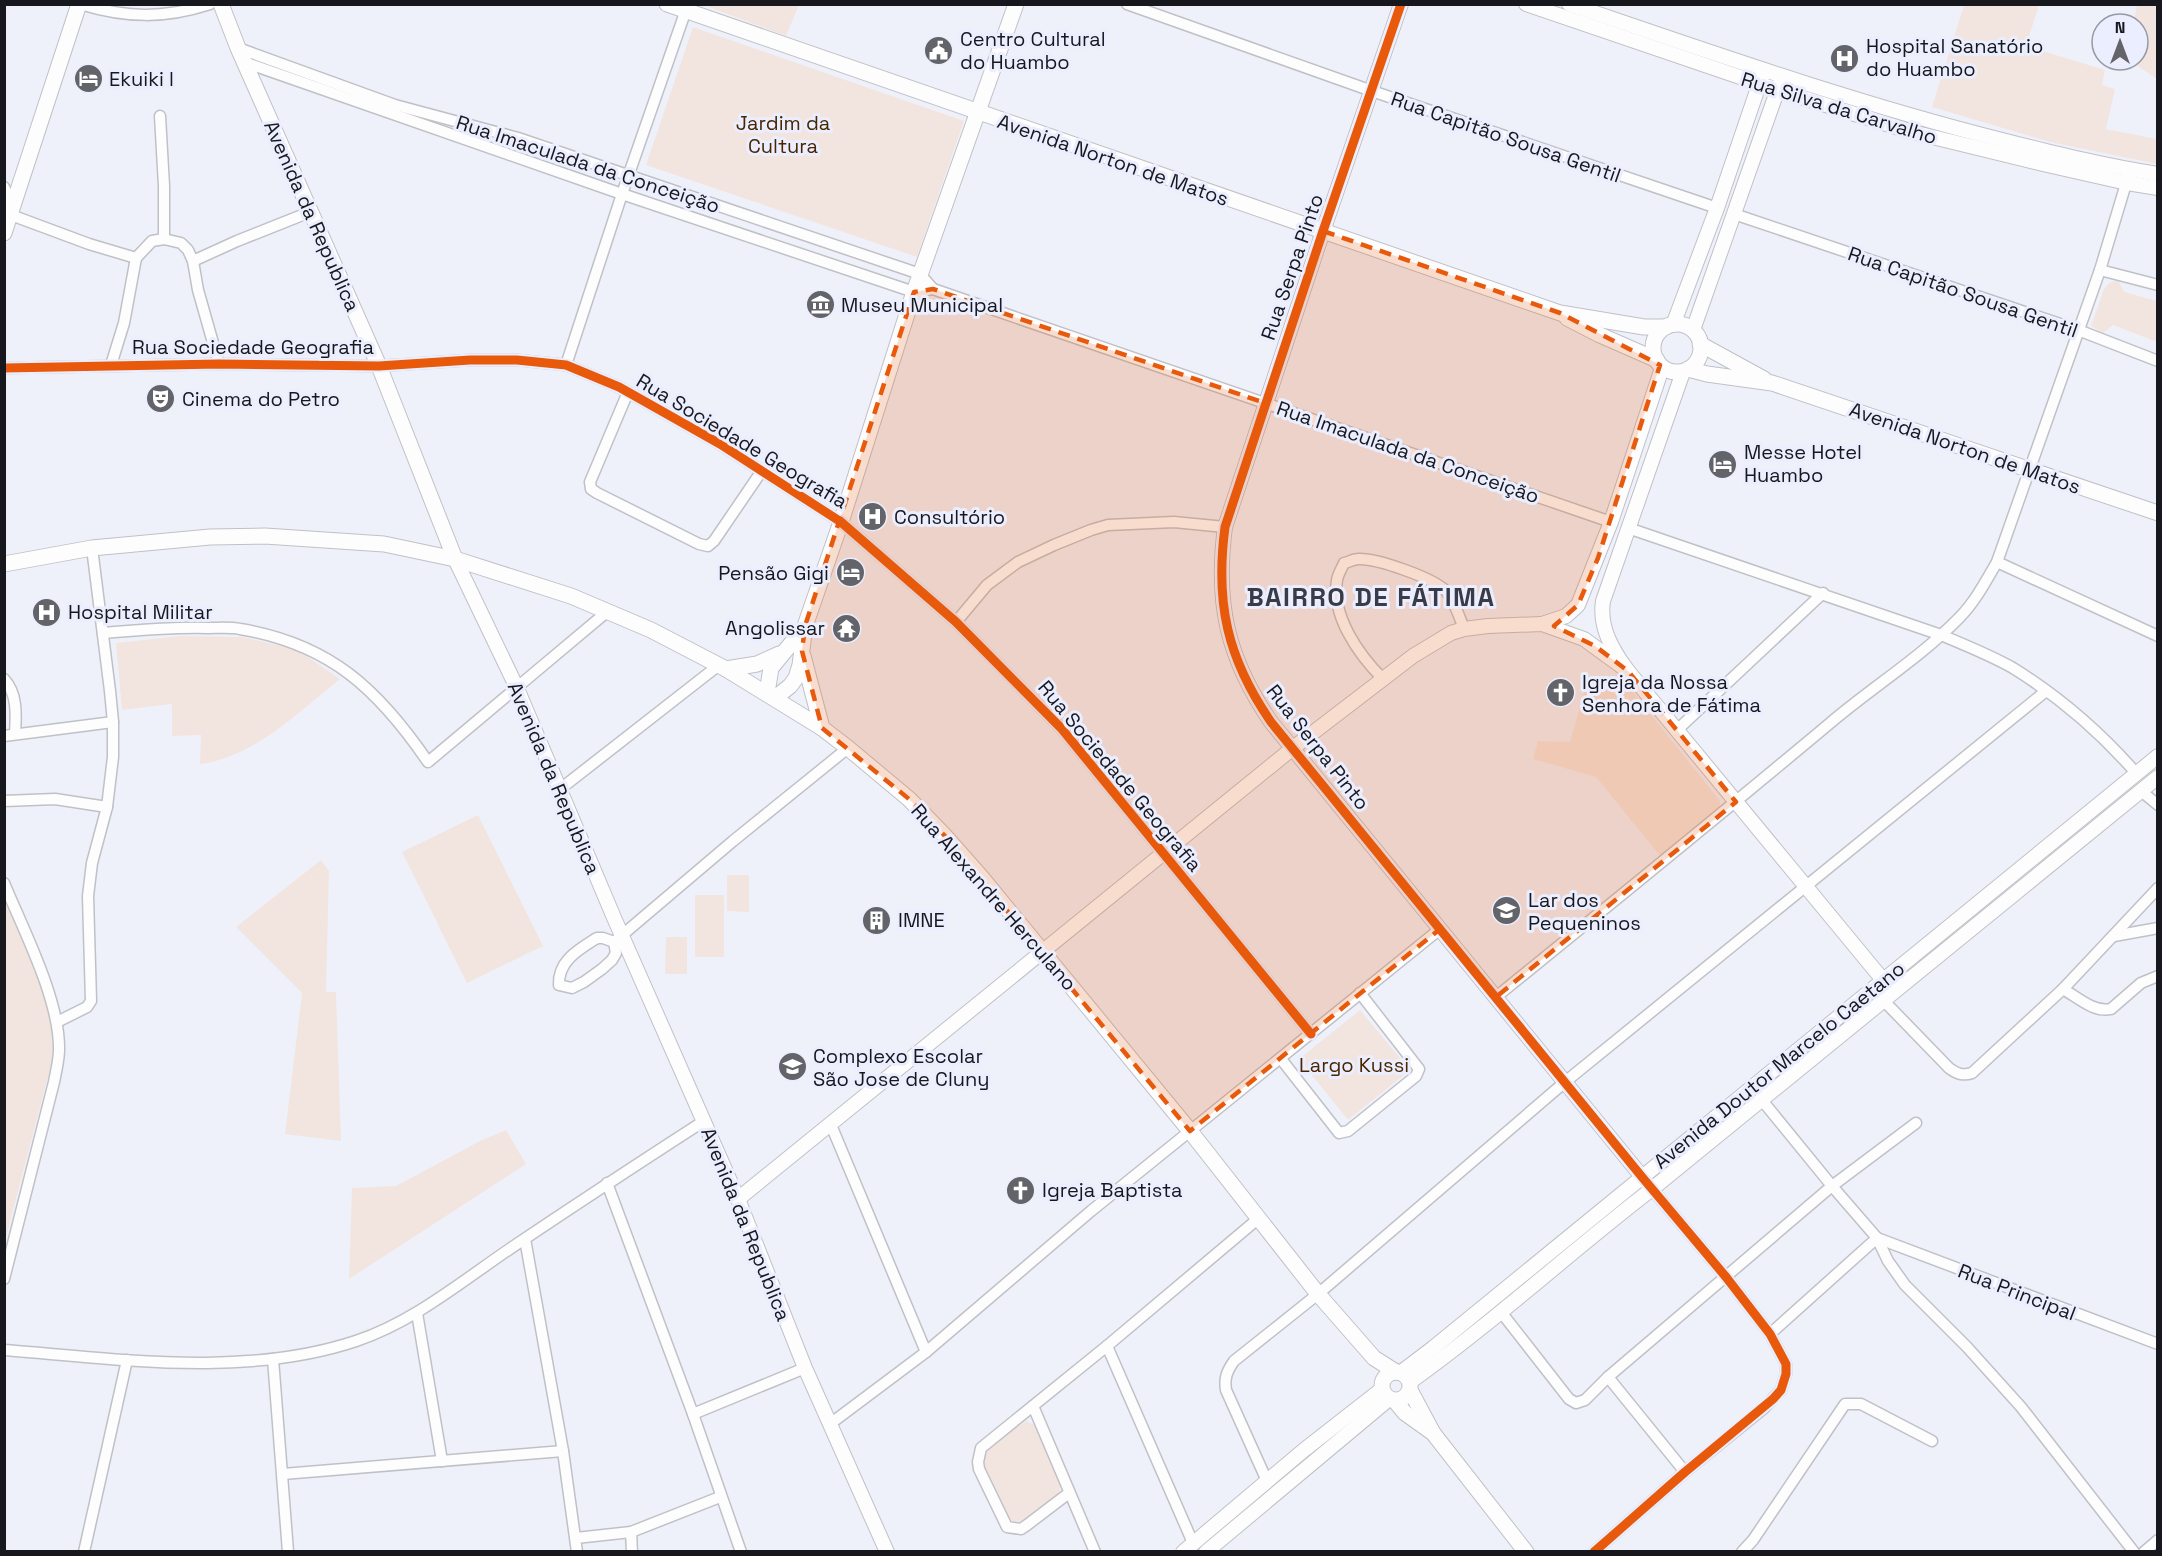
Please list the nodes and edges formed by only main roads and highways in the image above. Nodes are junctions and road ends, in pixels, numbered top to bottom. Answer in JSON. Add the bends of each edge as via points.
{"nodes":[{"id":1,"x":80,"y":4,"type":"edge"},
{"id":2,"x":221,"y":4,"type":"edge"},
{"id":3,"x":667,"y":4,"type":"edge"},
{"id":4,"x":1016,"y":4,"type":"edge"},
{"id":5,"x":687,"y":8,"type":"edge"},
{"id":6,"x":978,"y":113,"type":"junction"},
{"id":7,"x":4,"y":233,"type":"edge"},
{"id":8,"x":1560,"y":314,"type":"junction"},
{"id":9,"x":1669,"y":326,"type":"junction"},
{"id":10,"x":1696,"y":337,"type":"junction"},
{"id":11,"x":1659,"y":364,"type":"junction"},
{"id":12,"x":1685,"y":370,"type":"junction"},
{"id":13,"x":1772,"y":383,"type":"junction"},
{"id":14,"x":2157,"y":513,"type":"edge"},
{"id":15,"x":455,"y":559,"type":"junction"},
{"id":16,"x":4,"y":564,"type":"edge"},
{"id":17,"x":794,"y":650,"type":"junction"},
{"id":18,"x":722,"y":667,"type":"junction"},
{"id":19,"x":771,"y":695,"type":"junction"},
{"id":20,"x":822,"y":728,"type":"junction"},
{"id":21,"x":1374,"y":1358,"type":"junction"},
{"id":22,"x":1404,"y":1379,"type":"junction"},
{"id":23,"x":1387,"y":1393,"type":"junction"},
{"id":24,"x":1433,"y":1432,"type":"junction"},
{"id":25,"x":1526,"y":1551,"type":"edge"}],
"edges":[{"from":1,"to":7,"type":"main road"},
{"from":2,"to":15,"type":"main road","name":"Avenida da Republica","via":[[379,366]]},
{"from":3,"to":5,"type":"main road","name":"Avenida Norton de Matos"},
{"from":4,"to":6,"type":"main road"},
{"from":5,"to":6,"type":"main road","name":"Avenida Norton de Matos"},
{"from":6,"to":8,"type":"main road","name":"Avenida Norton de Matos"},
{"from":6,"to":17,"type":"main road","via":[[914,292],[806,626]]},
{"from":8,"to":9,"type":"main road","name":"Avenida Norton de Matos","via":[[1644,327]]},
{"from":8,"to":11,"type":"main road","name":"Avenida Norton de Matos"},
{"from":9,"to":10,"type":"main road","via":[[1687,326]]},
{"from":9,"to":11,"type":"main road","via":[[1658,333],[1654,342]]},
{"from":10,"to":12,"type":"main road","via":[[1697,361]]},
{"from":10,"to":13,"type":"main road","name":"Avenida Norton de Matos"},
{"from":11,"to":12,"type":"main road","via":[[1671,371]]},
{"from":12,"to":13,"type":"main road","name":"Avenida Norton de Matos"},
{"from":13,"to":14,"type":"main road","name":"Avenida Norton de Matos"},
{"from":15,"to":16,"type":"main road","name":"Rua Alexandre Herculano","via":[[384,544],[265,536],[92,548]]},
{"from":15,"to":18,"type":"main road","name":"Rua Alexandre Herculano","via":[[571,596]]},
{"from":17,"to":18,"type":"main road","via":[[765,662]]},
{"from":17,"to":19,"type":"main road","via":[[771,668]]},
{"from":17,"to":19,"type":"main road","via":[[796,678]]},
{"from":17,"to":20,"type":"main road"},
{"from":18,"to":19,"type":"main road","name":"Rua Alexandre Herculano"},
{"from":19,"to":20,"type":"main road","name":"Rua Alexandre Herculano"},
{"from":20,"to":21,"type":"main road","name":"Rua Alexandre Herculano","via":[[909,799],[982,878]]},
{"from":21,"to":22,"type":"main road","name":"Rua Alexandre Herculano"},
{"from":21,"to":23,"type":"main road","name":"Rua Alexandre Herculano"},
{"from":22,"to":23,"type":"main road","name":"Avenida Doutor Marcelo Caetano","via":[[1387,1376]]},
{"from":22,"to":23,"type":"main road","name":"Avenida Doutor Marcelo Caetano","via":[[1405,1398]]},
{"from":22,"to":24,"type":"main road"},
{"from":23,"to":24,"type":"main road","via":[[1405,1413]]},
{"from":24,"to":25,"type":"main road"}]}
